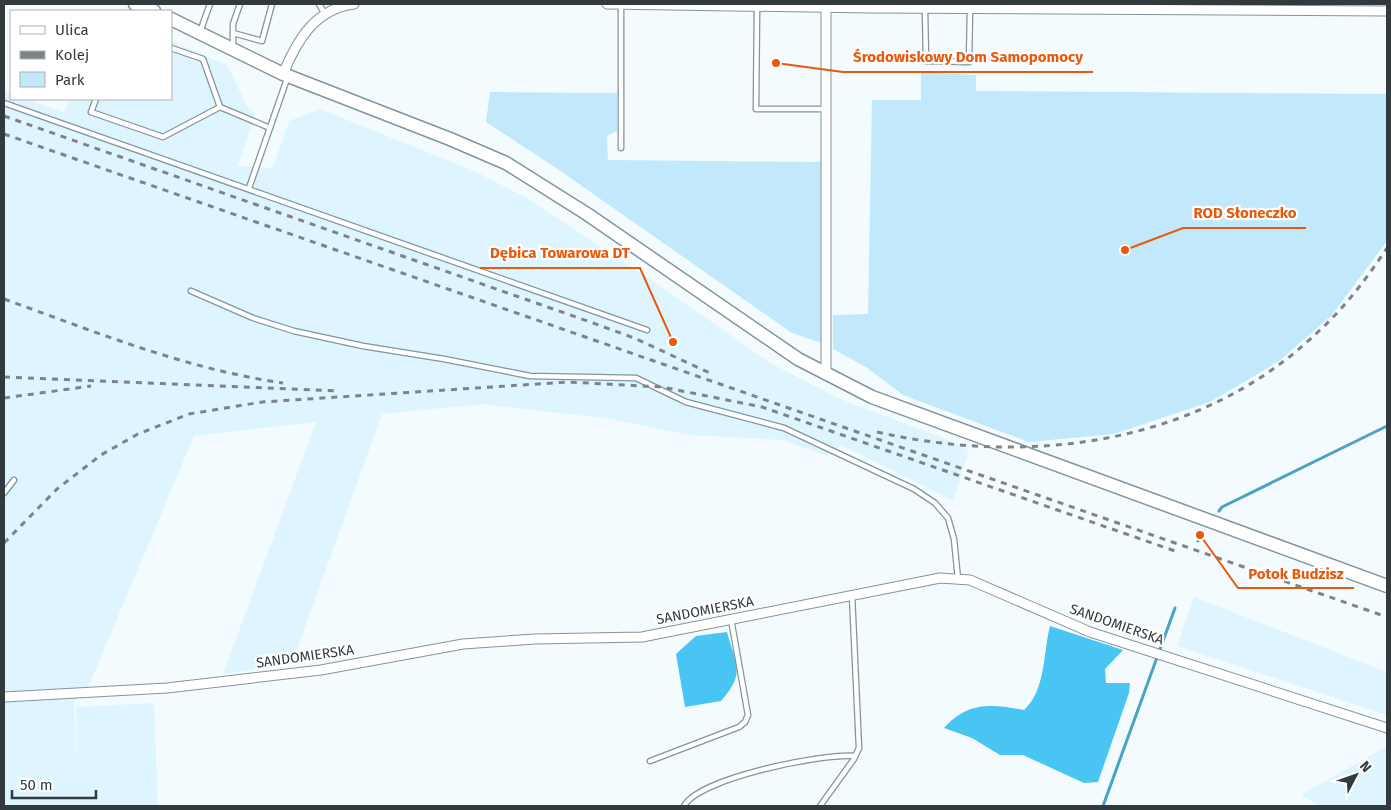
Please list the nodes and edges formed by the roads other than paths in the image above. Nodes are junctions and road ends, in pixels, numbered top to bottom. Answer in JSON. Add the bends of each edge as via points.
{"nodes":[{"id":1,"x":134,"y":4,"type":"edge"},
{"id":2,"x":210,"y":4,"type":"edge"},
{"id":3,"x":240,"y":4,"type":"edge"},
{"id":4,"x":272,"y":4,"type":"edge"},
{"id":5,"x":319,"y":4,"type":"edge"},
{"id":6,"x":354,"y":4,"type":"edge"},
{"id":7,"x":606,"y":4,"type":"edge"},
{"id":8,"x":621,"y":4,"type":"edge"},
{"id":9,"x":760,"y":6,"type":"edge"},
{"id":10,"x":871,"y":6,"type":"edge"},
{"id":11,"x":952,"y":6,"type":"edge"},
{"id":12,"x":1042,"y":7,"type":"edge"},
{"id":13,"x":1134,"y":7,"type":"edge"},
{"id":14,"x":1216,"y":7,"type":"edge"},
{"id":15,"x":1307,"y":7,"type":"edge"},
{"id":16,"x":826,"y":8,"type":"junction"},
{"id":17,"x":925,"y":9,"type":"junction"},
{"id":18,"x":970,"y":9,"type":"junction"},
{"id":19,"x":151,"y":10,"type":"edge"},
{"id":20,"x":1387,"y":11,"type":"edge"},
{"id":21,"x":325,"y":14,"type":"junction"},
{"id":22,"x":172,"y":20,"type":"edge"},
{"id":23,"x":233,"y":33,"type":"junction"},
{"id":24,"x":200,"y":34,"type":"junction"},
{"id":25,"x":172,"y":48,"type":"edge"},
{"id":26,"x":233,"y":50,"type":"junction"},
{"id":27,"x":286,"y":75,"type":"junction"},
{"id":28,"x":96,"y":100,"type":"edge"},
{"id":29,"x":4,"y":103,"type":"edge"},
{"id":30,"x":220,"y":107,"type":"junction"},
{"id":31,"x":826,"y":109,"type":"junction"},
{"id":32,"x":270,"y":128,"type":"junction"},
{"id":33,"x":621,"y":148,"type":"dead end"},
{"id":34,"x":249,"y":188,"type":"junction"},
{"id":35,"x":191,"y":291,"type":"dead end"},
{"id":36,"x":647,"y":330,"type":"dead end"},
{"id":37,"x":826,"y":375,"type":"junction"},
{"id":38,"x":14,"y":480,"type":"dead end"},
{"id":39,"x":4,"y":494,"type":"edge"},
{"id":40,"x":958,"y":579,"type":"junction"},
{"id":41,"x":1387,"y":586,"type":"edge"},
{"id":42,"x":852,"y":595,"type":"junction"},
{"id":43,"x":731,"y":619,"type":"junction"},
{"id":44,"x":4,"y":697,"type":"edge"},
{"id":45,"x":1387,"y":728,"type":"edge"},
{"id":46,"x":855,"y":756,"type":"junction"},
{"id":47,"x":650,"y":760,"type":"dead end"},
{"id":48,"x":684,"y":806,"type":"edge"},
{"id":49,"x":820,"y":806,"type":"edge"}],
"edges":[{"from":1,"to":19,"type":"street"},
{"from":2,"to":24,"type":"lane"},
{"from":3,"to":23,"type":"lane"},
{"from":4,"to":23,"type":"lane","via":[[262,42]]},
{"from":5,"to":21,"type":"lane"},
{"from":6,"to":21,"type":"street"},
{"from":7,"to":8,"type":"street"},
{"from":8,"to":9,"type":"street"},
{"from":8,"to":33,"type":"lane"},
{"from":9,"to":16,"type":"street"},
{"from":9,"to":31,"type":"lane","via":[[756,109]]},
{"from":10,"to":16,"type":"street"},
{"from":10,"to":17,"type":"street"},
{"from":11,"to":17,"type":"street"},
{"from":11,"to":18,"type":"street"},
{"from":12,"to":13,"type":"street"},
{"from":12,"to":18,"type":"street"},
{"from":13,"to":14,"type":"street"},
{"from":14,"to":15,"type":"street"},
{"from":15,"to":20,"type":"street"},
{"from":16,"to":31,"type":"street"},
{"from":17,"to":18,"type":"lane","via":[[926,61],[969,62]]},
{"from":21,"to":27,"type":"street","via":[[305,32],[291,54]]},
{"from":22,"to":24,"type":"street"},
{"from":23,"to":26,"type":"lane"},
{"from":24,"to":26,"type":"street"},
{"from":25,"to":30,"type":"lane","via":[[203,59]]},
{"from":26,"to":27,"type":"street"},
{"from":27,"to":32,"type":"lane"},
{"from":27,"to":37,"type":"street","via":[[506,163]]},
{"from":28,"to":30,"type":"lane","via":[[91,112],[163,137]]},
{"from":29,"to":34,"type":"lane"},
{"from":30,"to":32,"type":"lane"},
{"from":31,"to":37,"type":"street"},
{"from":32,"to":34,"type":"lane"},
{"from":34,"to":36,"type":"lane"},
{"from":35,"to":40,"type":"lane","via":[[253,318],[294,331],[530,376],[636,378],[686,402],[784,428],[914,489],[935,503],[948,518],[954,539]]},
{"from":37,"to":41,"type":"street","via":[[872,397]]},
{"from":38,"to":39,"type":"lane"},
{"from":40,"to":42,"type":"street","name":"SANDOMIERSKA","via":[[940,578]]},
{"from":40,"to":45,"type":"street","name":"SANDOMIERSKA","via":[[970,580],[1090,632]]},
{"from":42,"to":43,"type":"street","name":"SANDOMIERSKA"},
{"from":42,"to":46,"type":"lane","via":[[859,748]]},
{"from":43,"to":44,"type":"street","name":"SANDOMIERSKA","via":[[642,637],[462,644],[321,670],[167,688]]},
{"from":43,"to":47,"type":"lane","via":[[748,715],[746,722]]},
{"from":46,"to":48,"type":"lane","via":[[826,756],[764,770],[704,789],[693,795]]},
{"from":46,"to":49,"type":"lane"}]}
